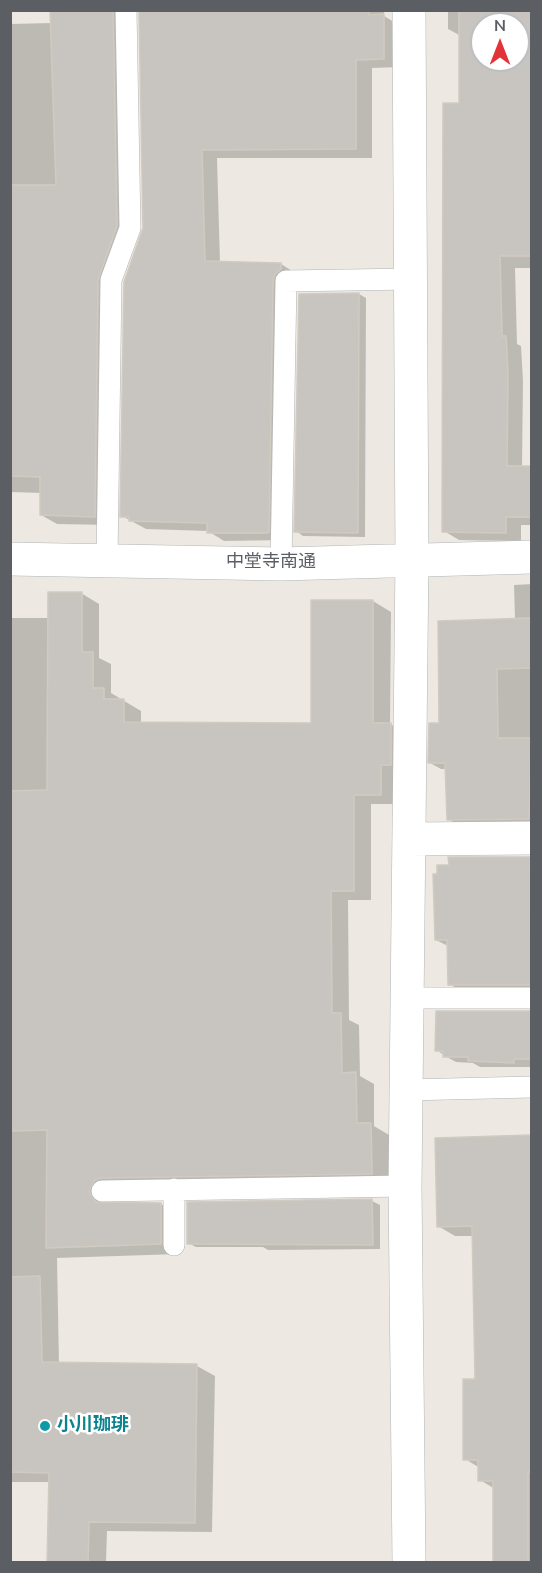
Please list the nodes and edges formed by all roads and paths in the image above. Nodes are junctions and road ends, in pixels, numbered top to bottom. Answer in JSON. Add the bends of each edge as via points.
{"nodes":[{"id":1,"x":126,"y":10,"type":"edge"},
{"id":2,"x":409,"y":10,"type":"edge"},
{"id":3,"x":411,"y":279,"type":"junction"},
{"id":4,"x":531,"y":557,"type":"edge"},
{"id":5,"x":10,"y":559,"type":"edge"},
{"id":6,"x":412,"y":559,"type":"junction"},
{"id":7,"x":106,"y":561,"type":"junction"},
{"id":8,"x":281,"y":564,"type":"junction"},
{"id":9,"x":531,"y":838,"type":"edge"},
{"id":10,"x":409,"y":839,"type":"junction"},
{"id":11,"x":407,"y":998,"type":"junction"},
{"id":12,"x":531,"y":998,"type":"edge"},
{"id":13,"x":531,"y":1087,"type":"edge"},
{"id":14,"x":406,"y":1090,"type":"junction"},
{"id":15,"x":405,"y":1186,"type":"junction"},
{"id":16,"x":174,"y":1189,"type":"junction"},
{"id":17,"x":102,"y":1191,"type":"dead end"},
{"id":18,"x":174,"y":1245,"type":"dead end"},
{"id":19,"x":409,"y":1563,"type":"edge"}],
"edges":[{"from":1,"to":7,"type":"lane","via":[[130,228],[111,280]]},
{"from":2,"to":3,"type":"street"},
{"from":3,"to":6,"type":"street"},
{"from":3,"to":8,"type":"lane","via":[[286,281]]},
{"from":4,"to":6,"type":"street","name":"中堂寺南通"},
{"from":5,"to":7,"type":"street","name":"中堂寺南通"},
{"from":6,"to":8,"type":"street","name":"中堂寺南通"},
{"from":6,"to":10,"type":"street"},
{"from":7,"to":8,"type":"street","name":"中堂寺南通"},
{"from":9,"to":10,"type":"street"},
{"from":10,"to":11,"type":"street"},
{"from":11,"to":12,"type":"lane"},
{"from":11,"to":14,"type":"street"},
{"from":13,"to":14,"type":"lane"},
{"from":14,"to":15,"type":"street"},
{"from":15,"to":16,"type":"lane"},
{"from":15,"to":19,"type":"street"},
{"from":16,"to":17,"type":"lane"},
{"from":16,"to":18,"type":"lane"}]}
